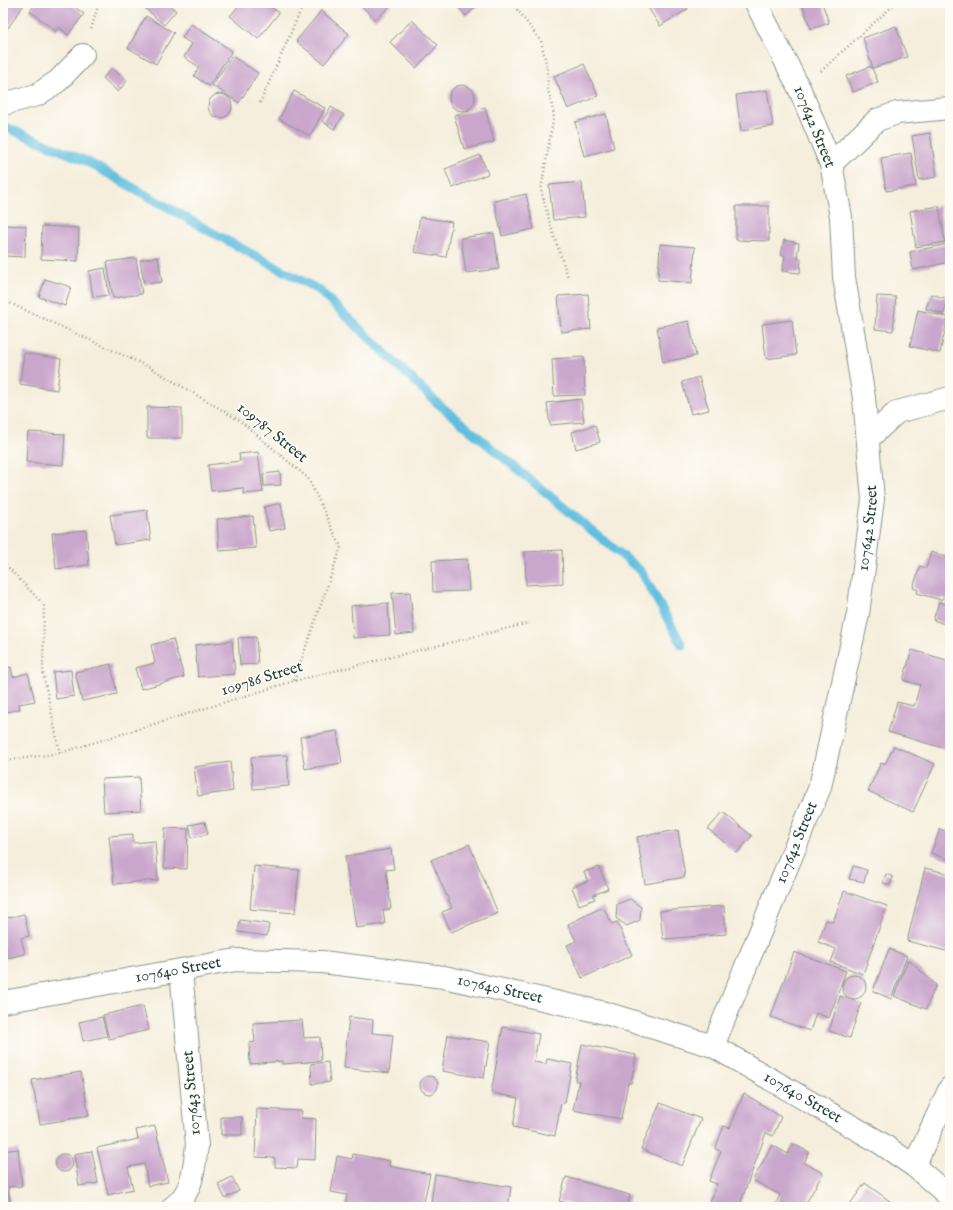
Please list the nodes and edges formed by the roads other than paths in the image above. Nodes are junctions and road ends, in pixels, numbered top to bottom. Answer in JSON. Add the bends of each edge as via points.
{"nodes":[{"id":1,"x":756,"y":3,"type":"edge"},
{"id":2,"x":83,"y":55,"type":"dead end"},
{"id":3,"x":3,"y":104,"type":"edge"},
{"id":4,"x":950,"y":108,"type":"edge"},
{"id":5,"x":831,"y":164,"type":"junction"},
{"id":6,"x":950,"y":398,"type":"edge"},
{"id":7,"x":868,"y":439,"type":"junction"},
{"id":8,"x":181,"y":971,"type":"junction"},
{"id":9,"x":3,"y":1002,"type":"edge"},
{"id":10,"x":713,"y":1046,"type":"junction"},
{"id":11,"x":950,"y":1088,"type":"edge"},
{"id":12,"x":914,"y":1166,"type":"junction"},
{"id":13,"x":950,"y":1197,"type":"edge"},
{"id":14,"x":173,"y":1207,"type":"edge"}],
"edges":[{"from":1,"to":5,"type":"street","name":"107642 Street","via":[[800,90]]},
{"from":2,"to":3,"type":"street","via":[[58,80],[37,95]]},
{"from":4,"to":5,"type":"street","via":[[897,114],[877,120]]},
{"from":5,"to":7,"type":"street","name":"107642 Street","via":[[841,217],[844,277],[864,398]]},
{"from":6,"to":7,"type":"street","via":[[897,412]]},
{"from":7,"to":10,"type":"street","name":"107642 Street","via":[[873,499],[858,614],[820,788]]},
{"from":8,"to":9,"type":"street","name":"107640 Street"},
{"from":8,"to":10,"type":"street","name":"107640 Street","via":[[236,960],[322,962],[444,977],[605,1014]]},
{"from":8,"to":14,"type":"street","name":"107643 Street","via":[[197,1145],[187,1192]]},
{"from":10,"to":12,"type":"street","name":"107640 Street","via":[[879,1142]]},
{"from":11,"to":12,"type":"street"},
{"from":12,"to":13,"type":"street","name":"107640 Street"}]}
